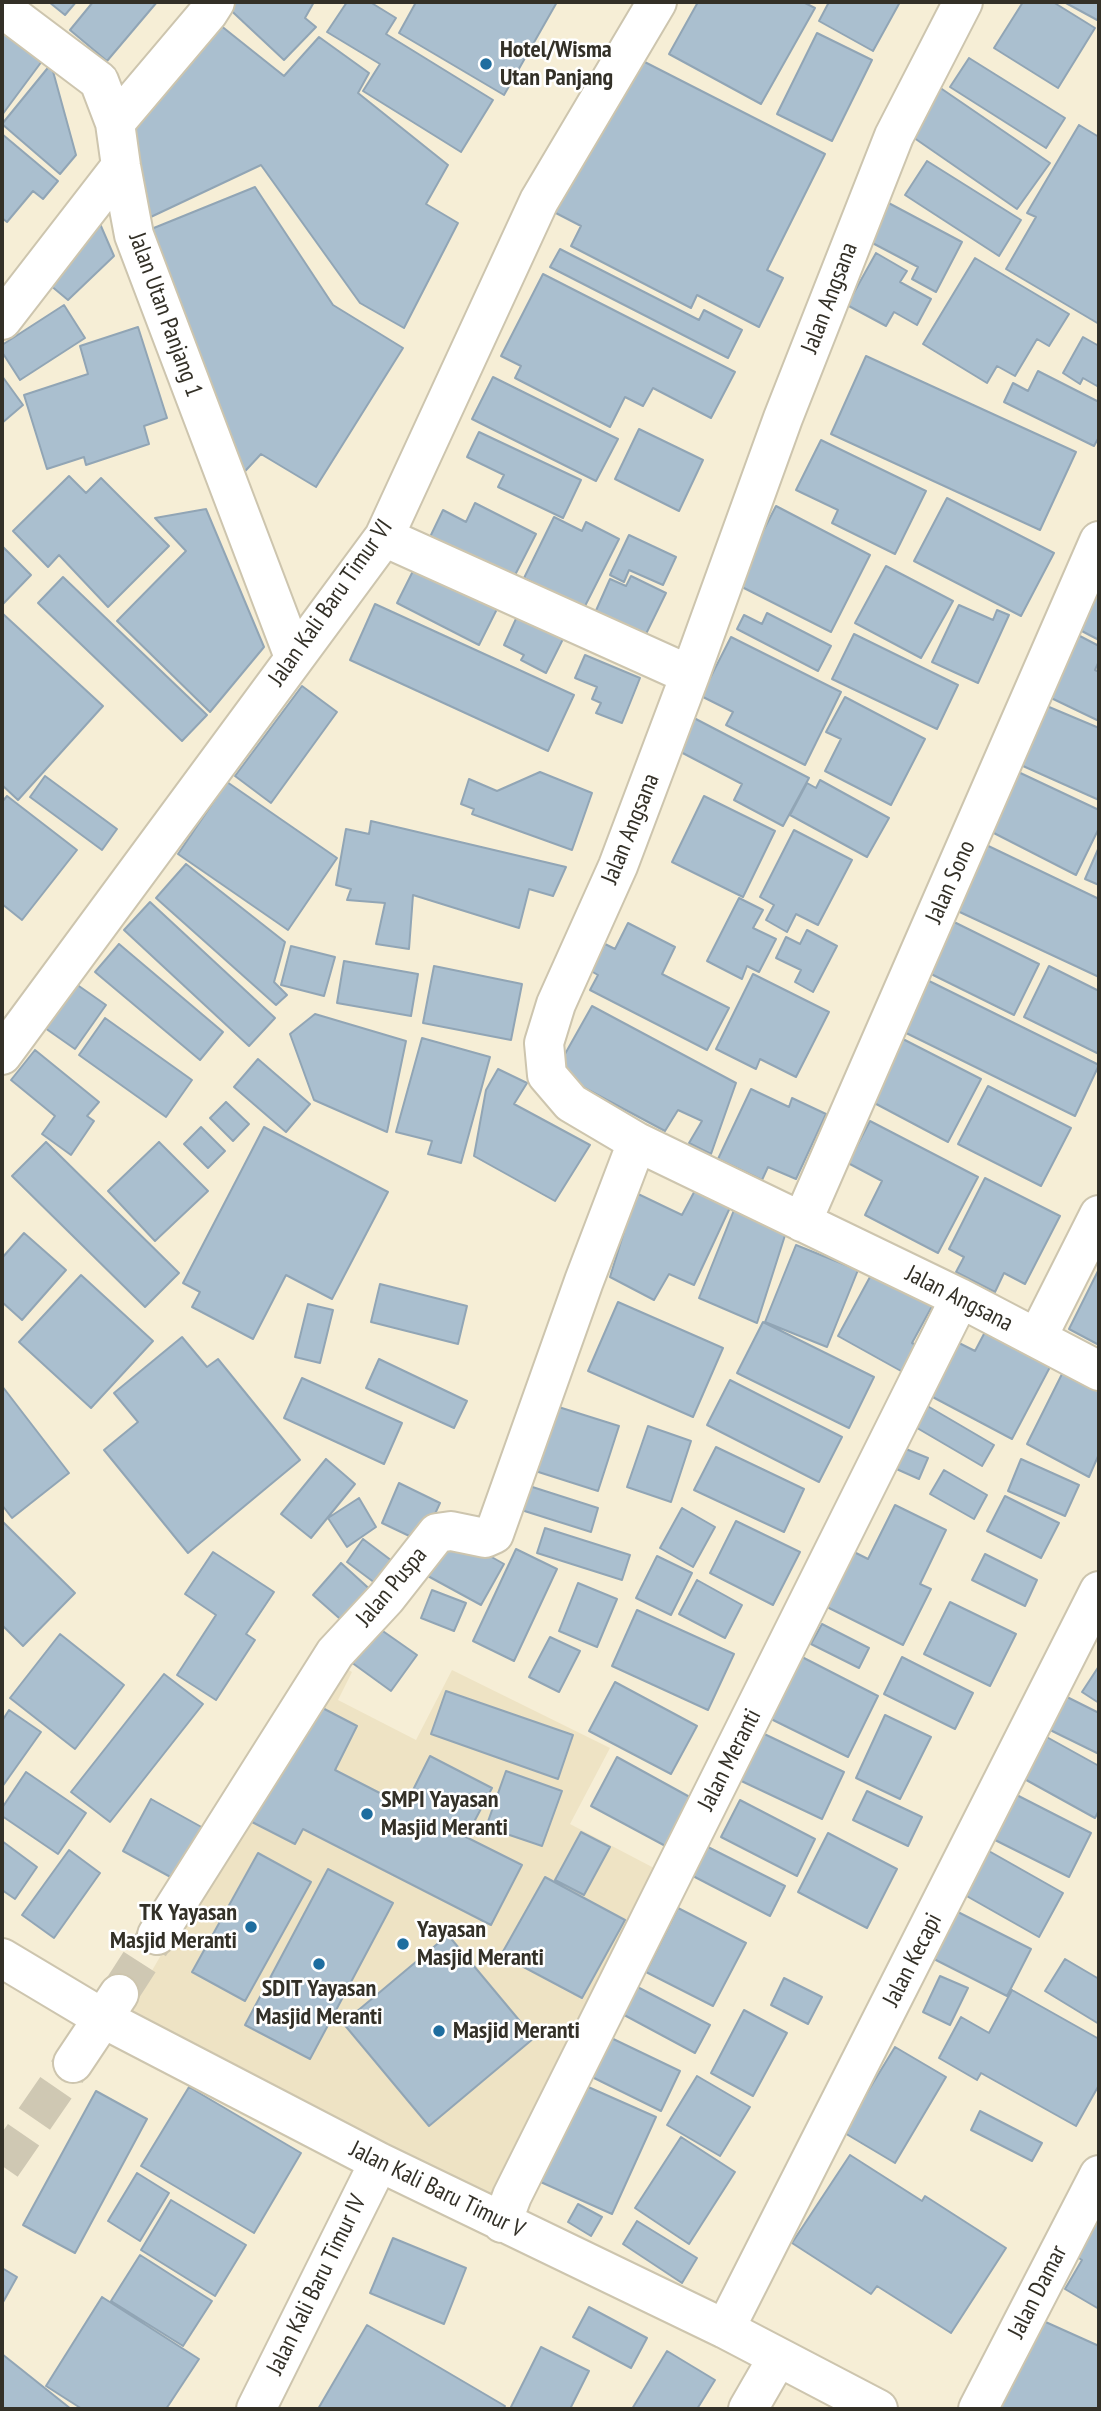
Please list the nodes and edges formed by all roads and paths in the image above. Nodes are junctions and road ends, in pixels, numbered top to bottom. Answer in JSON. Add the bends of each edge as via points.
{"nodes":[{"id":1,"x":215,"y":2,"type":"edge"},
{"id":2,"x":657,"y":2,"type":"edge"},
{"id":3,"x":963,"y":2,"type":"edge"},
{"id":4,"x":2,"y":8,"type":"edge"},
{"id":5,"x":115,"y":123,"type":"junction"},
{"id":6,"x":121,"y":166,"type":"junction"},
{"id":7,"x":2,"y":320,"type":"edge"},
{"id":8,"x":384,"y":537,"type":"junction"},
{"id":9,"x":1099,"y":541,"type":"edge"},
{"id":10,"x":295,"y":657,"type":"junction"},
{"id":11,"x":690,"y":675,"type":"junction"},
{"id":12,"x":2,"y":1055,"type":"edge"},
{"id":13,"x":637,"y":1142,"type":"junction"},
{"id":14,"x":1099,"y":1215,"type":"edge"},
{"id":15,"x":802,"y":1222,"type":"junction"},
{"id":16,"x":960,"y":1298,"type":"junction"},
{"id":17,"x":1037,"y":1338,"type":"junction"},
{"id":18,"x":1099,"y":1371,"type":"edge"},
{"id":19,"x":1099,"y":1591,"type":"edge"},
{"id":20,"x":157,"y":1935,"type":"tunnel mouth"},
{"id":21,"x":2,"y":1958,"type":"edge"},
{"id":22,"x":111,"y":2007,"type":"junction"},
{"id":23,"x":73,"y":2063,"type":"tunnel mouth"},
{"id":24,"x":379,"y":2162,"type":"junction"},
{"id":25,"x":1099,"y":2175,"type":"edge"},
{"id":26,"x":502,"y":2223,"type":"junction"},
{"id":27,"x":725,"y":2329,"type":"junction"},
{"id":28,"x":778,"y":2357,"type":"junction"},
{"id":29,"x":256,"y":2409,"type":"edge"},
{"id":30,"x":748,"y":2409,"type":"edge"},
{"id":31,"x":878,"y":2409,"type":"edge"},
{"id":32,"x":978,"y":2409,"type":"edge"}],
"edges":[{"from":1,"to":5,"type":"street"},
{"from":2,"to":8,"type":"street","name":"Jalan Kali Baru Timur VI","via":[[539,201]]},
{"from":3,"to":11,"type":"street","name":"Jalan Angsana","via":[[894,136],[783,418]]},
{"from":4,"to":5,"type":"street","name":"Jalan Utan Panjang 1","via":[[99,81]]},
{"from":5,"to":6,"type":"street","name":"Jalan Utan Panjang 1"},
{"from":6,"to":7,"type":"street"},
{"from":6,"to":10,"type":"street","name":"Jalan Utan Panjang 1","via":[[134,235]]},
{"from":8,"to":10,"type":"street","name":"Jalan Kali Baru Timur VI"},
{"from":8,"to":11,"type":"street"},
{"from":9,"to":15,"type":"street","name":"Jalan Sono"},
{"from":10,"to":12,"type":"street","name":"Jalan Kali Baru Timur VI"},
{"from":11,"to":13,"type":"street","name":"Jalan Angsana","via":[[618,866],[556,1004],[544,1043],[547,1075],[571,1103]]},
{"from":13,"to":15,"type":"street","name":"Jalan Angsana"},
{"from":13,"to":20,"type":"street","name":"Jalan Puspa","via":[[494,1534],[485,1538],[437,1533],[335,1653]]},
{"from":14,"to":17,"type":"street"},
{"from":15,"to":16,"type":"street","name":"Jalan Angsana"},
{"from":16,"to":17,"type":"street","name":"Jalan Angsana"},
{"from":16,"to":26,"type":"street","name":"Jalan Meranti"},
{"from":17,"to":18,"type":"street","name":"Jalan Angsana"},
{"from":19,"to":27,"type":"street","name":"Jalan Kecapi"},
{"from":21,"to":22,"type":"street","name":"Jalan Kali Baru Timur V"},
{"from":22,"to":23,"type":"street"},
{"from":22,"to":24,"type":"street","name":"Jalan Kali Baru Timur V"},
{"from":24,"to":26,"type":"street","name":"Jalan Kali Baru Timur V"},
{"from":24,"to":29,"type":"street","name":"Jalan Kali Baru Timur IV"},
{"from":25,"to":32,"type":"street","name":"Jalan Damar"},
{"from":26,"to":27,"type":"street","name":"Jalan Kali Baru Timur V"},
{"from":27,"to":28,"type":"street","name":"Jalan Kali Baru Timur V"},
{"from":28,"to":30,"type":"street"},
{"from":28,"to":31,"type":"street","name":"Jalan Kali Baru Timur V"}]}
